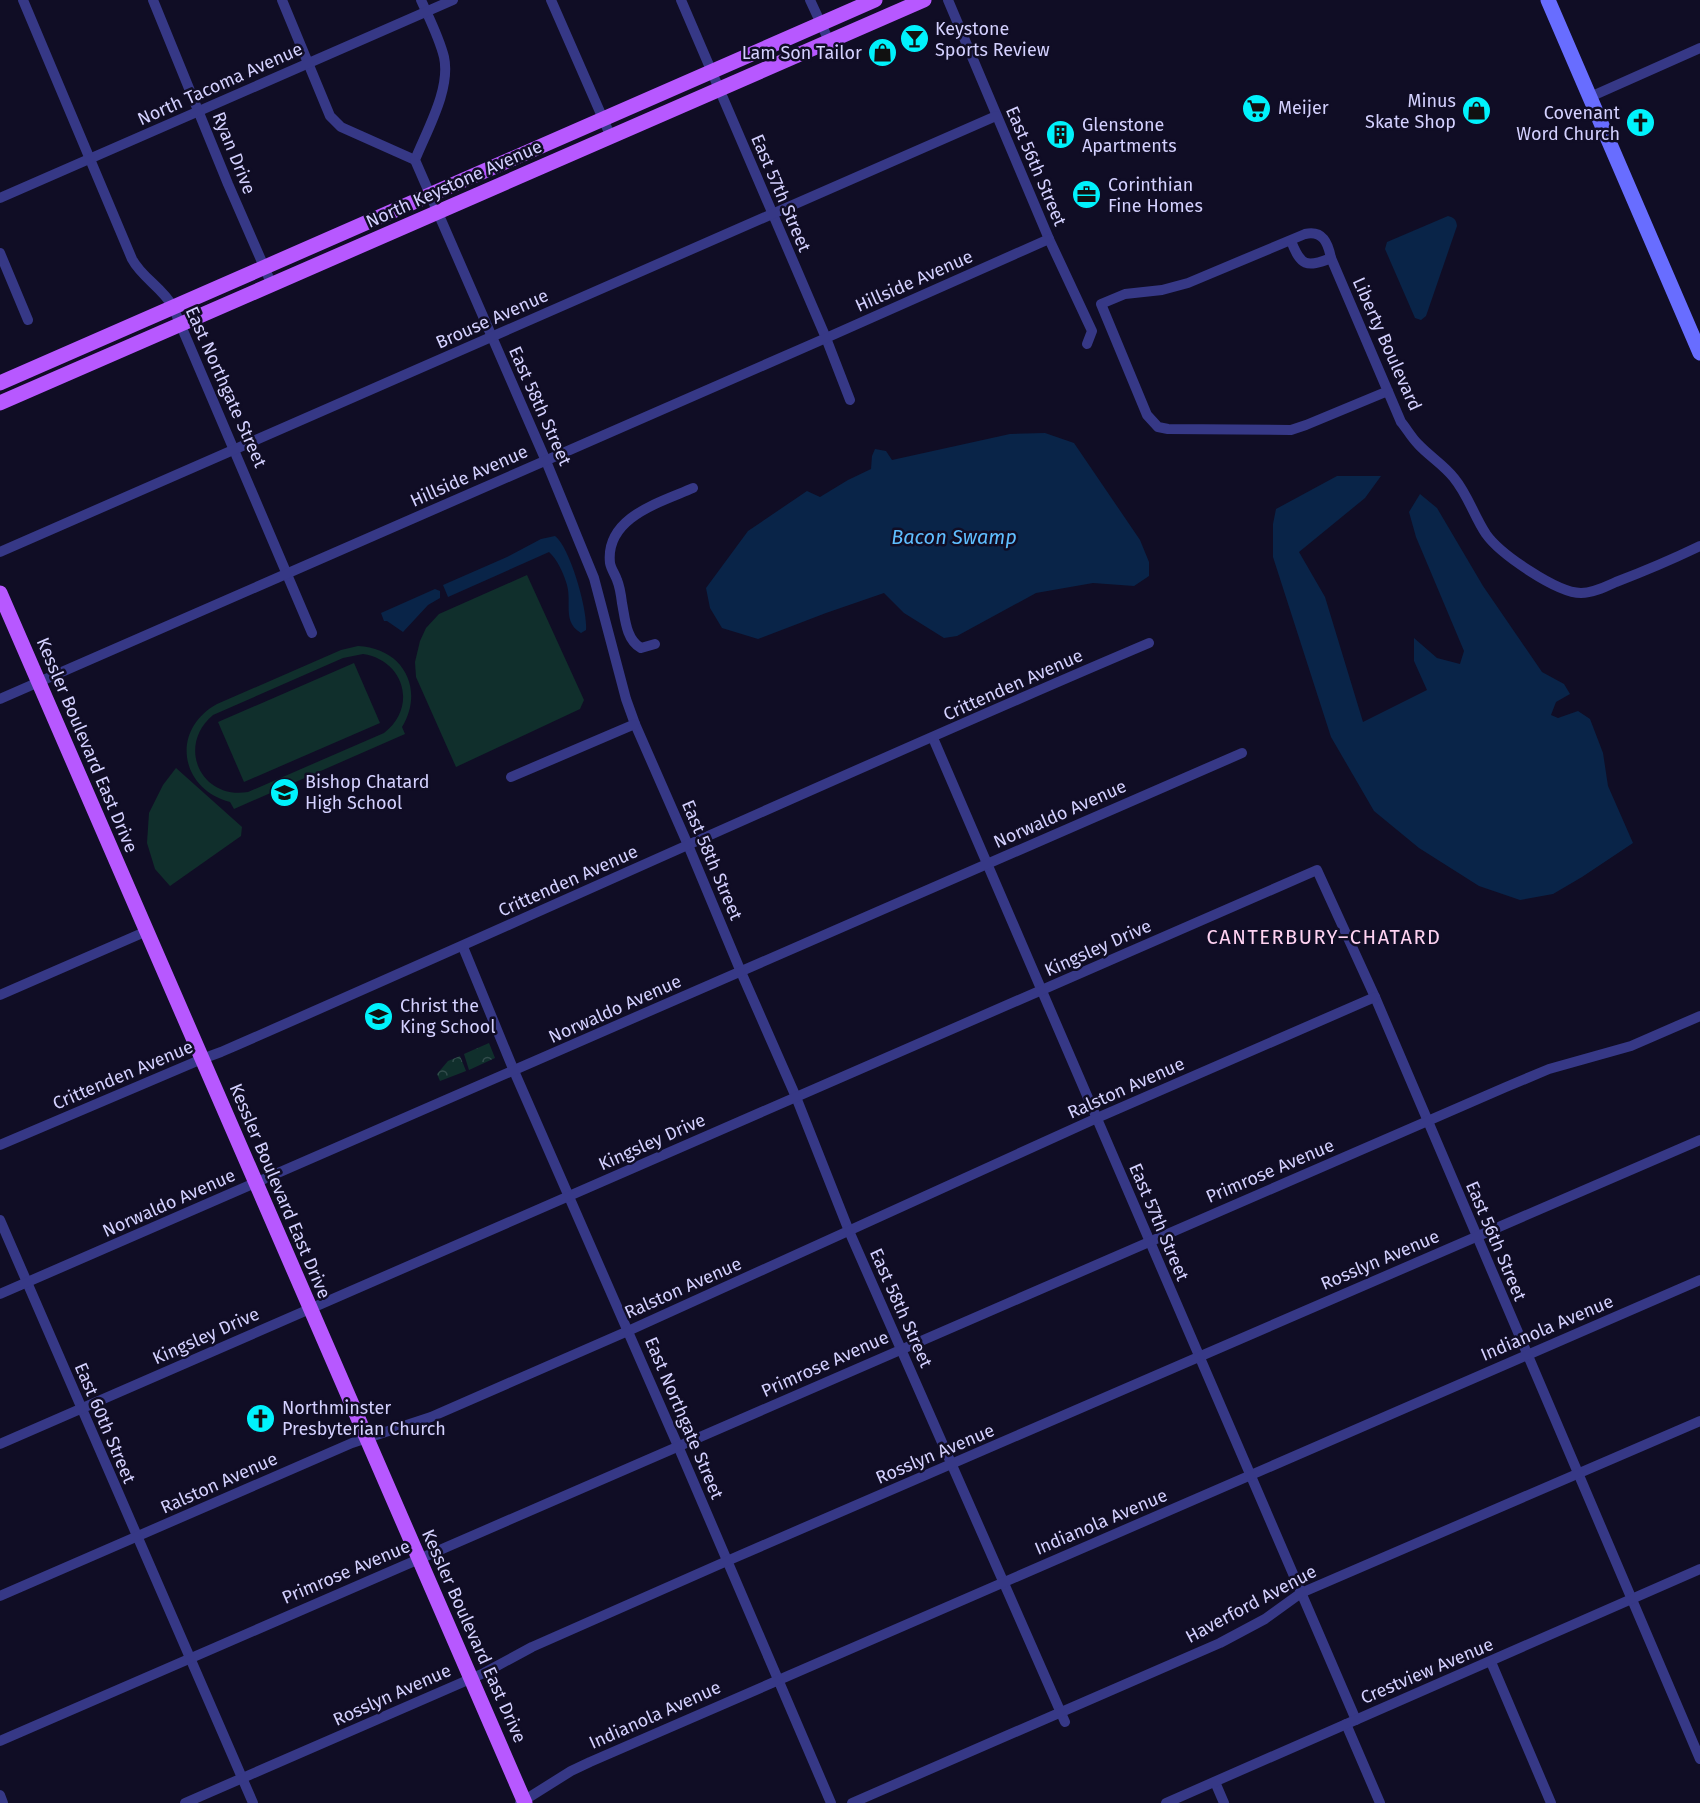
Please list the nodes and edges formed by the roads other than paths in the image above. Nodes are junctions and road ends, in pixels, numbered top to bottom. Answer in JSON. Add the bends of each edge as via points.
{"nodes":[{"id":1,"x":23,"y":0,"type":"edge"},
{"id":2,"x":153,"y":0,"type":"edge"},
{"id":3,"x":282,"y":0,"type":"edge"},
{"id":4,"x":421,"y":0,"type":"edge"},
{"id":5,"x":453,"y":0,"type":"edge"},
{"id":6,"x":551,"y":0,"type":"edge"},
{"id":7,"x":681,"y":0,"type":"edge"},
{"id":8,"x":810,"y":0,"type":"edge"},
{"id":9,"x":875,"y":0,"type":"edge"},
{"id":10,"x":924,"y":0,"type":"edge"},
{"id":11,"x":948,"y":0,"type":"edge"},
{"id":12,"x":1548,"y":0,"type":"edge"},
{"id":13,"x":426,"y":12,"type":"junction"},
{"id":14,"x":821,"y":24,"type":"junction"},
{"id":15,"x":829,"y":41,"type":"junction"},
{"id":16,"x":1700,"y":48,"type":"edge"},
{"id":17,"x":308,"y":63,"type":"junction"},
{"id":18,"x":711,"y":72,"type":"junction"},
{"id":19,"x":719,"y":90,"type":"junction"},
{"id":20,"x":1590,"y":97,"type":"junction"},
{"id":21,"x":200,"y":112,"type":"junction"},
{"id":22,"x":996,"y":116,"type":"junction"},
{"id":23,"x":603,"y":119,"type":"junction"},
{"id":24,"x":611,"y":137,"type":"junction"},
{"id":25,"x":90,"y":159,"type":"junction"},
{"id":26,"x":416,"y":160,"type":"junction"},
{"id":27,"x":431,"y":194,"type":"junction"},
{"id":28,"x":0,"y":198,"type":"edge"},
{"id":29,"x":439,"y":212,"type":"junction"},
{"id":30,"x":772,"y":214,"type":"junction"},
{"id":31,"x":1049,"y":239,"type":"junction"},
{"id":32,"x":1291,"y":241,"type":"junction"},
{"id":33,"x":0,"y":253,"type":"edge"},
{"id":34,"x":1331,"y":258,"type":"junction"},
{"id":35,"x":264,"y":267,"type":"junction"},
{"id":36,"x":272,"y":285,"type":"junction"},
{"id":37,"x":173,"y":307,"type":"junction"},
{"id":38,"x":28,"y":320,"type":"dead end"},
{"id":39,"x":181,"y":324,"type":"junction"},
{"id":40,"x":492,"y":337,"type":"junction"},
{"id":41,"x":826,"y":338,"type":"junction"},
{"id":42,"x":1087,"y":344,"type":"dead end"},
{"id":43,"x":1700,"y":353,"type":"edge"},
{"id":44,"x":0,"y":383,"type":"edge"},
{"id":45,"x":1388,"y":391,"type":"junction"},
{"id":46,"x":850,"y":400,"type":"dead end"},
{"id":47,"x":0,"y":404,"type":"edge"},
{"id":48,"x":235,"y":448,"type":"junction"},
{"id":49,"x":546,"y":461,"type":"junction"},
{"id":50,"x":693,"y":488,"type":"dead end"},
{"id":51,"x":1700,"y":546,"type":"edge"},
{"id":52,"x":0,"y":552,"type":"edge"},
{"id":53,"x":613,"y":572,"type":"junction"},
{"id":54,"x":288,"y":573,"type":"junction"},
{"id":55,"x":594,"y":578,"type":"junction"},
{"id":56,"x":0,"y":593,"type":"edge"},
{"id":57,"x":312,"y":633,"type":"dead end"},
{"id":58,"x":1149,"y":643,"type":"dead end"},
{"id":59,"x":655,"y":644,"type":"dead end"},
{"id":60,"x":39,"y":682,"type":"junction"},
{"id":61,"x":0,"y":699,"type":"edge"},
{"id":62,"x":635,"y":724,"type":"junction"},
{"id":63,"x":933,"y":738,"type":"junction"},
{"id":64,"x":1242,"y":753,"type":"dead end"},
{"id":65,"x":511,"y":777,"type":"dead end"},
{"id":66,"x":688,"y":844,"type":"junction"},
{"id":67,"x":987,"y":864,"type":"junction"},
{"id":68,"x":1317,"y":870,"type":"joint"},
{"id":69,"x":147,"y":931,"type":"junction"},
{"id":70,"x":463,"y":947,"type":"junction"},
{"id":71,"x":741,"y":972,"type":"junction"},
{"id":72,"x":1042,"y":991,"type":"junction"},
{"id":73,"x":0,"y":995,"type":"edge"},
{"id":74,"x":1375,"y":997,"type":"junction"},
{"id":75,"x":1700,"y":1017,"type":"edge"},
{"id":76,"x":202,"y":1059,"type":"junction"},
{"id":77,"x":514,"y":1071,"type":"junction"},
{"id":78,"x":796,"y":1097,"type":"junction"},
{"id":79,"x":1097,"y":1118,"type":"junction"},
{"id":80,"x":1427,"y":1121,"type":"junction"},
{"id":81,"x":1700,"y":1140,"type":"edge"},
{"id":82,"x":0,"y":1145,"type":"edge"},
{"id":83,"x":256,"y":1183,"type":"junction"},
{"id":84,"x":569,"y":1196,"type":"junction"},
{"id":85,"x":0,"y":1221,"type":"edge"},
{"id":86,"x":849,"y":1231,"type":"junction"},
{"id":87,"x":1476,"y":1236,"type":"junction"},
{"id":88,"x":1149,"y":1241,"type":"junction"},
{"id":89,"x":1700,"y":1280,"type":"edge"},
{"id":90,"x":27,"y":1282,"type":"junction"},
{"id":91,"x":0,"y":1294,"type":"edge"},
{"id":92,"x":310,"y":1308,"type":"junction"},
{"id":93,"x":628,"y":1330,"type":"junction"},
{"id":94,"x":900,"y":1349,"type":"junction"},
{"id":95,"x":1527,"y":1354,"type":"junction"},
{"id":96,"x":1199,"y":1356,"type":"junction"},
{"id":97,"x":81,"y":1408,"type":"junction"},
{"id":98,"x":1700,"y":1421,"type":"edge"},
{"id":99,"x":366,"y":1438,"type":"junction"},
{"id":100,"x":0,"y":1444,"type":"edge"},
{"id":101,"x":678,"y":1446,"type":"junction"},
{"id":102,"x":952,"y":1465,"type":"junction"},
{"id":103,"x":1578,"y":1473,"type":"junction"},
{"id":104,"x":1250,"y":1475,"type":"junction"},
{"id":105,"x":137,"y":1536,"type":"junction"},
{"id":106,"x":419,"y":1558,"type":"junction"},
{"id":107,"x":727,"y":1561,"type":"junction"},
{"id":108,"x":1700,"y":1569,"type":"edge"},
{"id":109,"x":1004,"y":1582,"type":"junction"},
{"id":110,"x":1301,"y":1593,"type":"junction"},
{"id":111,"x":0,"y":1596,"type":"edge"},
{"id":112,"x":1632,"y":1599,"type":"junction"},
{"id":113,"x":190,"y":1658,"type":"junction"},
{"id":114,"x":1491,"y":1662,"type":"junction"},
{"id":115,"x":472,"y":1679,"type":"junction"},
{"id":116,"x":778,"y":1680,"type":"junction"},
{"id":117,"x":1063,"y":1717,"type":"junction"},
{"id":118,"x":1351,"y":1722,"type":"junction"},
{"id":119,"x":0,"y":1741,"type":"edge"},
{"id":120,"x":1700,"y":1759,"type":"edge"},
{"id":121,"x":243,"y":1778,"type":"junction"},
{"id":122,"x":1215,"y":1782,"type":"junction"},
{"id":123,"x":0,"y":1795,"type":"edge"},
{"id":124,"x":523,"y":1802,"type":"edge"},
{"id":125,"x":3,"y":1803,"type":"edge"},
{"id":126,"x":185,"y":1803,"type":"edge"},
{"id":127,"x":253,"y":1803,"type":"edge"},
{"id":128,"x":831,"y":1803,"type":"edge"},
{"id":129,"x":852,"y":1803,"type":"edge"},
{"id":130,"x":1166,"y":1803,"type":"edge"},
{"id":131,"x":1224,"y":1803,"type":"edge"},
{"id":132,"x":1380,"y":1803,"type":"edge"},
{"id":133,"x":1551,"y":1803,"type":"edge"}],
"edges":[{"from":1,"to":25,"type":"street","name":"East Northgate Street"},
{"from":2,"to":21,"type":"street","name":"Ryan Drive"},
{"from":3,"to":17,"type":"street"},
{"from":4,"to":13,"type":"street"},
{"from":5,"to":13,"type":"street","name":"North Tacoma Avenue"},
{"from":6,"to":23,"type":"street"},
{"from":7,"to":18,"type":"street","name":"East 57th Street"},
{"from":8,"to":14,"type":"street"},
{"from":9,"to":14,"type":"main road","name":"North Keystone Avenue"},
{"from":10,"to":15,"type":"main road","name":"North Keystone Avenue"},
{"from":11,"to":22,"type":"street","name":"East 56th Street"},
{"from":12,"to":20,"type":"street"},
{"from":13,"to":17,"type":"street","name":"North Tacoma Avenue"},
{"from":13,"to":26,"type":"street","via":[[443,54],[445,78]]},
{"from":14,"to":15,"type":"street"},
{"from":14,"to":18,"type":"main road","name":"North Keystone Avenue"},
{"from":15,"to":19,"type":"main road","name":"North Keystone Avenue"},
{"from":16,"to":20,"type":"street"},
{"from":17,"to":21,"type":"street","name":"North Tacoma Avenue"},
{"from":17,"to":26,"type":"street","via":[[330,116],[339,126]]},
{"from":18,"to":19,"type":"street","name":"East 57th Street"},
{"from":18,"to":23,"type":"main road","name":"North Keystone Avenue"},
{"from":19,"to":24,"type":"main road","name":"North Keystone Avenue"},
{"from":19,"to":30,"type":"street","name":"East 57th Street"},
{"from":20,"to":43,"type":"street"},
{"from":21,"to":25,"type":"street","name":"North Tacoma Avenue"},
{"from":21,"to":35,"type":"street","name":"Ryan Drive"},
{"from":22,"to":30,"type":"street","name":"Brouse Avenue"},
{"from":22,"to":31,"type":"street","name":"East 56th Street"},
{"from":23,"to":24,"type":"street"},
{"from":23,"to":27,"type":"main road","name":"North Keystone Avenue"},
{"from":24,"to":29,"type":"main road","name":"North Keystone Avenue"},
{"from":25,"to":28,"type":"street","name":"North Tacoma Avenue"},
{"from":25,"to":37,"type":"street","name":"East Northgate Street","via":[[133,263]]},
{"from":26,"to":27,"type":"street","name":"East 58th Street"},
{"from":27,"to":29,"type":"street","name":"East 58th Street"},
{"from":27,"to":35,"type":"main road","name":"North Keystone Avenue"},
{"from":29,"to":36,"type":"main road","name":"North Keystone Avenue"},
{"from":29,"to":40,"type":"street","name":"East 58th Street"},
{"from":30,"to":40,"type":"street","name":"Brouse Avenue"},
{"from":30,"to":41,"type":"street","name":"East 57th Street"},
{"from":31,"to":41,"type":"street","name":"Hillside Avenue"},
{"from":31,"to":42,"type":"street","name":"East 56th Street","via":[[1092,331]]},
{"from":32,"to":34,"type":"street","via":[[1304,263],[1316,264]]},
{"from":32,"to":34,"type":"street","name":"Liberty Boulevard","via":[[1309,233],[1320,235]]},
{"from":32,"to":45,"type":"street","name":"Liberty Boulevard","via":[[1181,285],[1125,294],[1101,304],[1147,415],[1158,427],[1168,429],[1291,430]]},
{"from":33,"to":38,"type":"street"},
{"from":34,"to":45,"type":"street","name":"Liberty Boulevard"},
{"from":35,"to":36,"type":"street","name":"Ryan Drive"},
{"from":35,"to":37,"type":"main road","name":"North Keystone Avenue"},
{"from":36,"to":39,"type":"main road","name":"North Keystone Avenue"},
{"from":37,"to":39,"type":"street","name":"East Northgate Street"},
{"from":37,"to":44,"type":"main road","name":"North Keystone Avenue"},
{"from":39,"to":47,"type":"main road","name":"North Keystone Avenue"},
{"from":39,"to":48,"type":"street","name":"East Northgate Street"},
{"from":40,"to":48,"type":"street","name":"Brouse Avenue"},
{"from":40,"to":49,"type":"street","name":"East 58th Street"},
{"from":41,"to":46,"type":"street","name":"East 57th Street"},
{"from":41,"to":49,"type":"street","name":"Hillside Avenue"},
{"from":45,"to":51,"type":"street","name":"Liberty Boulevard","via":[[1409,433],[1455,478],[1493,542],[1559,587],[1576,593],[1593,591]]},
{"from":48,"to":52,"type":"street","name":"Brouse Avenue"},
{"from":48,"to":54,"type":"street","name":"East Northgate Street"},
{"from":49,"to":54,"type":"street","name":"Hillside Avenue"},
{"from":49,"to":55,"type":"street","name":"East 58th Street"},
{"from":50,"to":53,"type":"street","via":[[626,521],[611,550]]},
{"from":53,"to":55,"type":"street"},
{"from":53,"to":59,"type":"street","via":[[632,640],[641,648]]},
{"from":54,"to":57,"type":"street","name":"East Northgate Street"},
{"from":54,"to":60,"type":"street","name":"Hillside Avenue"},
{"from":55,"to":62,"type":"street","name":"East 58th Street"},
{"from":56,"to":60,"type":"main road","name":"Kessler Boulevard East Drive"},
{"from":58,"to":63,"type":"street","name":"Crittenden Avenue"},
{"from":60,"to":61,"type":"street","name":"Hillside Avenue"},
{"from":60,"to":69,"type":"main road","name":"Kessler Boulevard East Drive"},
{"from":62,"to":65,"type":"street"},
{"from":62,"to":66,"type":"street","name":"East 58th Street"},
{"from":63,"to":66,"type":"street","name":"Crittenden Avenue"},
{"from":63,"to":67,"type":"street","name":"East 57th Street"},
{"from":64,"to":67,"type":"street","name":"Norwaldo Avenue"},
{"from":66,"to":70,"type":"street","name":"Crittenden Avenue"},
{"from":66,"to":71,"type":"street","name":"East 58th Street"},
{"from":67,"to":71,"type":"street","name":"Norwaldo Avenue"},
{"from":67,"to":72,"type":"street","name":"East 57th Street"},
{"from":68,"to":72,"type":"street","name":"Kingsley Drive"},
{"from":68,"to":74,"type":"street","name":"East 56th Street"},
{"from":69,"to":73,"type":"street"},
{"from":69,"to":76,"type":"main road","name":"Kessler Boulevard East Drive"},
{"from":70,"to":76,"type":"street","name":"Crittenden Avenue"},
{"from":70,"to":77,"type":"street","name":"East Northgate Street"},
{"from":71,"to":77,"type":"street","name":"Norwaldo Avenue"},
{"from":71,"to":78,"type":"street","name":"East 58th Street"},
{"from":72,"to":78,"type":"street","name":"Kingsley Drive"},
{"from":72,"to":79,"type":"street","name":"East 57th Street"},
{"from":74,"to":79,"type":"street","name":"Ralston Avenue"},
{"from":74,"to":80,"type":"street","name":"East 56th Street"},
{"from":75,"to":80,"type":"street","name":"Primrose Avenue","via":[[1631,1046],[1550,1069]]},
{"from":76,"to":82,"type":"street","name":"Crittenden Avenue"},
{"from":76,"to":83,"type":"main road","name":"Kessler Boulevard East Drive"},
{"from":77,"to":83,"type":"street","name":"Norwaldo Avenue"},
{"from":77,"to":84,"type":"street","name":"East Northgate Street"},
{"from":78,"to":84,"type":"street","name":"Kingsley Drive"},
{"from":78,"to":86,"type":"street","name":"East 58th Street"},
{"from":79,"to":86,"type":"street","name":"Ralston Avenue"},
{"from":79,"to":88,"type":"street","name":"East 57th Street"},
{"from":80,"to":87,"type":"street","name":"East 56th Street"},
{"from":80,"to":88,"type":"street","name":"Primrose Avenue"},
{"from":81,"to":87,"type":"street","name":"Rosslyn Avenue"},
{"from":83,"to":90,"type":"street","name":"Norwaldo Avenue"},
{"from":83,"to":92,"type":"main road","name":"Kessler Boulevard East Drive"},
{"from":84,"to":92,"type":"street","name":"Kingsley Drive"},
{"from":84,"to":93,"type":"street","name":"East Northgate Street"},
{"from":85,"to":90,"type":"street","name":"East 60th Street"},
{"from":86,"to":93,"type":"street","name":"Ralston Avenue"},
{"from":86,"to":94,"type":"street","name":"East 58th Street"},
{"from":87,"to":95,"type":"street","name":"East 56th Street"},
{"from":87,"to":96,"type":"street","name":"Rosslyn Avenue"},
{"from":88,"to":94,"type":"street","name":"Primrose Avenue"},
{"from":88,"to":96,"type":"street","name":"East 57th Street"},
{"from":89,"to":95,"type":"street","name":"Indianola Avenue"},
{"from":90,"to":91,"type":"street","name":"Norwaldo Avenue"},
{"from":90,"to":97,"type":"street","name":"East 60th Street"},
{"from":92,"to":97,"type":"street","name":"Kingsley Drive"},
{"from":92,"to":99,"type":"main road","name":"Kessler Boulevard East Drive"},
{"from":93,"to":99,"type":"street","name":"Ralston Avenue","via":[[431,1417]]},
{"from":93,"to":101,"type":"street","name":"East Northgate Street"},
{"from":94,"to":101,"type":"street","name":"Primrose Avenue"},
{"from":94,"to":102,"type":"street","name":"East 58th Street"},
{"from":95,"to":103,"type":"street","name":"East 56th Street"},
{"from":95,"to":104,"type":"street","name":"Indianola Avenue"},
{"from":96,"to":102,"type":"street","name":"Rosslyn Avenue"},
{"from":96,"to":104,"type":"street","name":"East 57th Street"},
{"from":97,"to":100,"type":"street","name":"Kingsley Drive"},
{"from":97,"to":105,"type":"street","name":"East 60th Street"},
{"from":98,"to":103,"type":"street","name":"Haverford Avenue"},
{"from":99,"to":105,"type":"street","name":"Ralston Avenue"},
{"from":99,"to":106,"type":"main road","name":"Kessler Boulevard East Drive"},
{"from":101,"to":106,"type":"street","name":"Primrose Avenue"},
{"from":101,"to":107,"type":"street","name":"East Northgate Street"},
{"from":102,"to":107,"type":"street","name":"Rosslyn Avenue"},
{"from":102,"to":109,"type":"street","name":"East 58th Street"},
{"from":103,"to":110,"type":"street","name":"Haverford Avenue"},
{"from":103,"to":112,"type":"street","name":"East 56th Street"},
{"from":104,"to":109,"type":"street","name":"Indianola Avenue"},
{"from":104,"to":110,"type":"street","name":"East 57th Street"},
{"from":105,"to":111,"type":"street","name":"Ralston Avenue"},
{"from":105,"to":113,"type":"street","name":"East 60th Street"},
{"from":106,"to":113,"type":"street","name":"Primrose Avenue"},
{"from":106,"to":115,"type":"main road","name":"Kessler Boulevard East Drive"},
{"from":107,"to":115,"type":"street","name":"Rosslyn Avenue","via":[[539,1643]]},
{"from":107,"to":116,"type":"street","name":"East Northgate Street"},
{"from":108,"to":112,"type":"street","name":"Crestview Avenue"},
{"from":109,"to":116,"type":"street","name":"Indianola Avenue"},
{"from":109,"to":117,"type":"street","name":"East 58th Street"},
{"from":110,"to":117,"type":"street","name":"Haverford Avenue","via":[[1226,1640]]},
{"from":110,"to":118,"type":"street","name":"East 57th Street"},
{"from":112,"to":114,"type":"street","name":"Crestview Avenue"},
{"from":112,"to":120,"type":"street","name":"East 56th Street"},
{"from":113,"to":119,"type":"street","name":"Primrose Avenue"},
{"from":113,"to":121,"type":"street","name":"East 60th Street"},
{"from":114,"to":118,"type":"street","name":"Crestview Avenue"},
{"from":114,"to":133,"type":"street"},
{"from":115,"to":121,"type":"street","name":"Rosslyn Avenue"},
{"from":115,"to":124,"type":"main road","name":"Kessler Boulevard East Drive"},
{"from":116,"to":124,"type":"street","name":"Indianola Avenue","via":[[586,1764]]},
{"from":116,"to":128,"type":"street","name":"East Northgate Street"},
{"from":117,"to":129,"type":"street","name":"Haverford Avenue"},
{"from":118,"to":122,"type":"street","name":"Crestview Avenue"},
{"from":118,"to":132,"type":"street","name":"East 57th Street"},
{"from":121,"to":126,"type":"street","name":"Rosslyn Avenue"},
{"from":121,"to":127,"type":"street","name":"East 60th Street"},
{"from":122,"to":130,"type":"street","name":"Crestview Avenue"},
{"from":122,"to":131,"type":"street"},
{"from":123,"to":125,"type":"street"}]}
